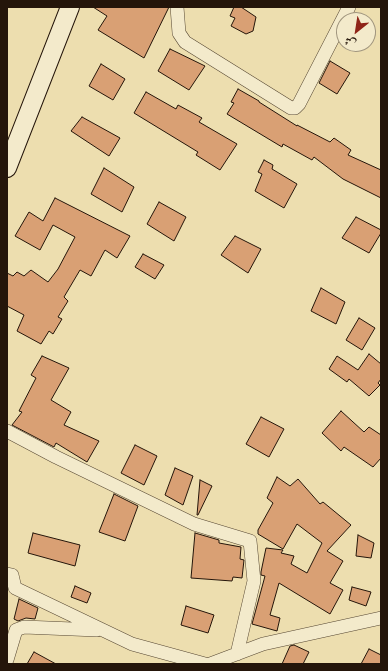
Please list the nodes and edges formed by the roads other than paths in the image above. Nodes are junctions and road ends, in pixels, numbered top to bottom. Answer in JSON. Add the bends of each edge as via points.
{"nodes":[{"id":1,"x":70,"y":7,"type":"edge"},
{"id":2,"x":176,"y":7,"type":"edge"},
{"id":3,"x":348,"y":7,"type":"edge"},
{"id":4,"x":7,"y":168,"type":"edge"},
{"id":5,"x":7,"y":431,"type":"edge"},
{"id":6,"x":7,"y":574,"type":"edge"},
{"id":7,"x":381,"y":618,"type":"edge"},
{"id":8,"x":104,"y":630,"type":"junction"},
{"id":9,"x":9,"y":644,"type":"edge"},
{"id":10,"x":237,"y":654,"type":"junction"},
{"id":11,"x":7,"y":660,"type":"edge"},
{"id":12,"x":205,"y":664,"type":"edge"},
{"id":13,"x":210,"y":664,"type":"edge"}],
"edges":[{"from":1,"to":4,"type":"street"},
{"from":2,"to":3,"type":"street","via":[[179,33],[185,42],[291,108],[300,104]]},
{"from":5,"to":10,"type":"street","via":[[194,524],[250,541],[254,581]]},
{"from":6,"to":8,"type":"street","via":[[12,575],[15,588]]},
{"from":7,"to":10,"type":"street","via":[[263,644]]},
{"from":8,"to":9,"type":"street","via":[[24,627],[16,630]]},
{"from":8,"to":12,"type":"street","via":[[132,644]]},
{"from":9,"to":11,"type":"street"},
{"from":10,"to":13,"type":"street"}]}
